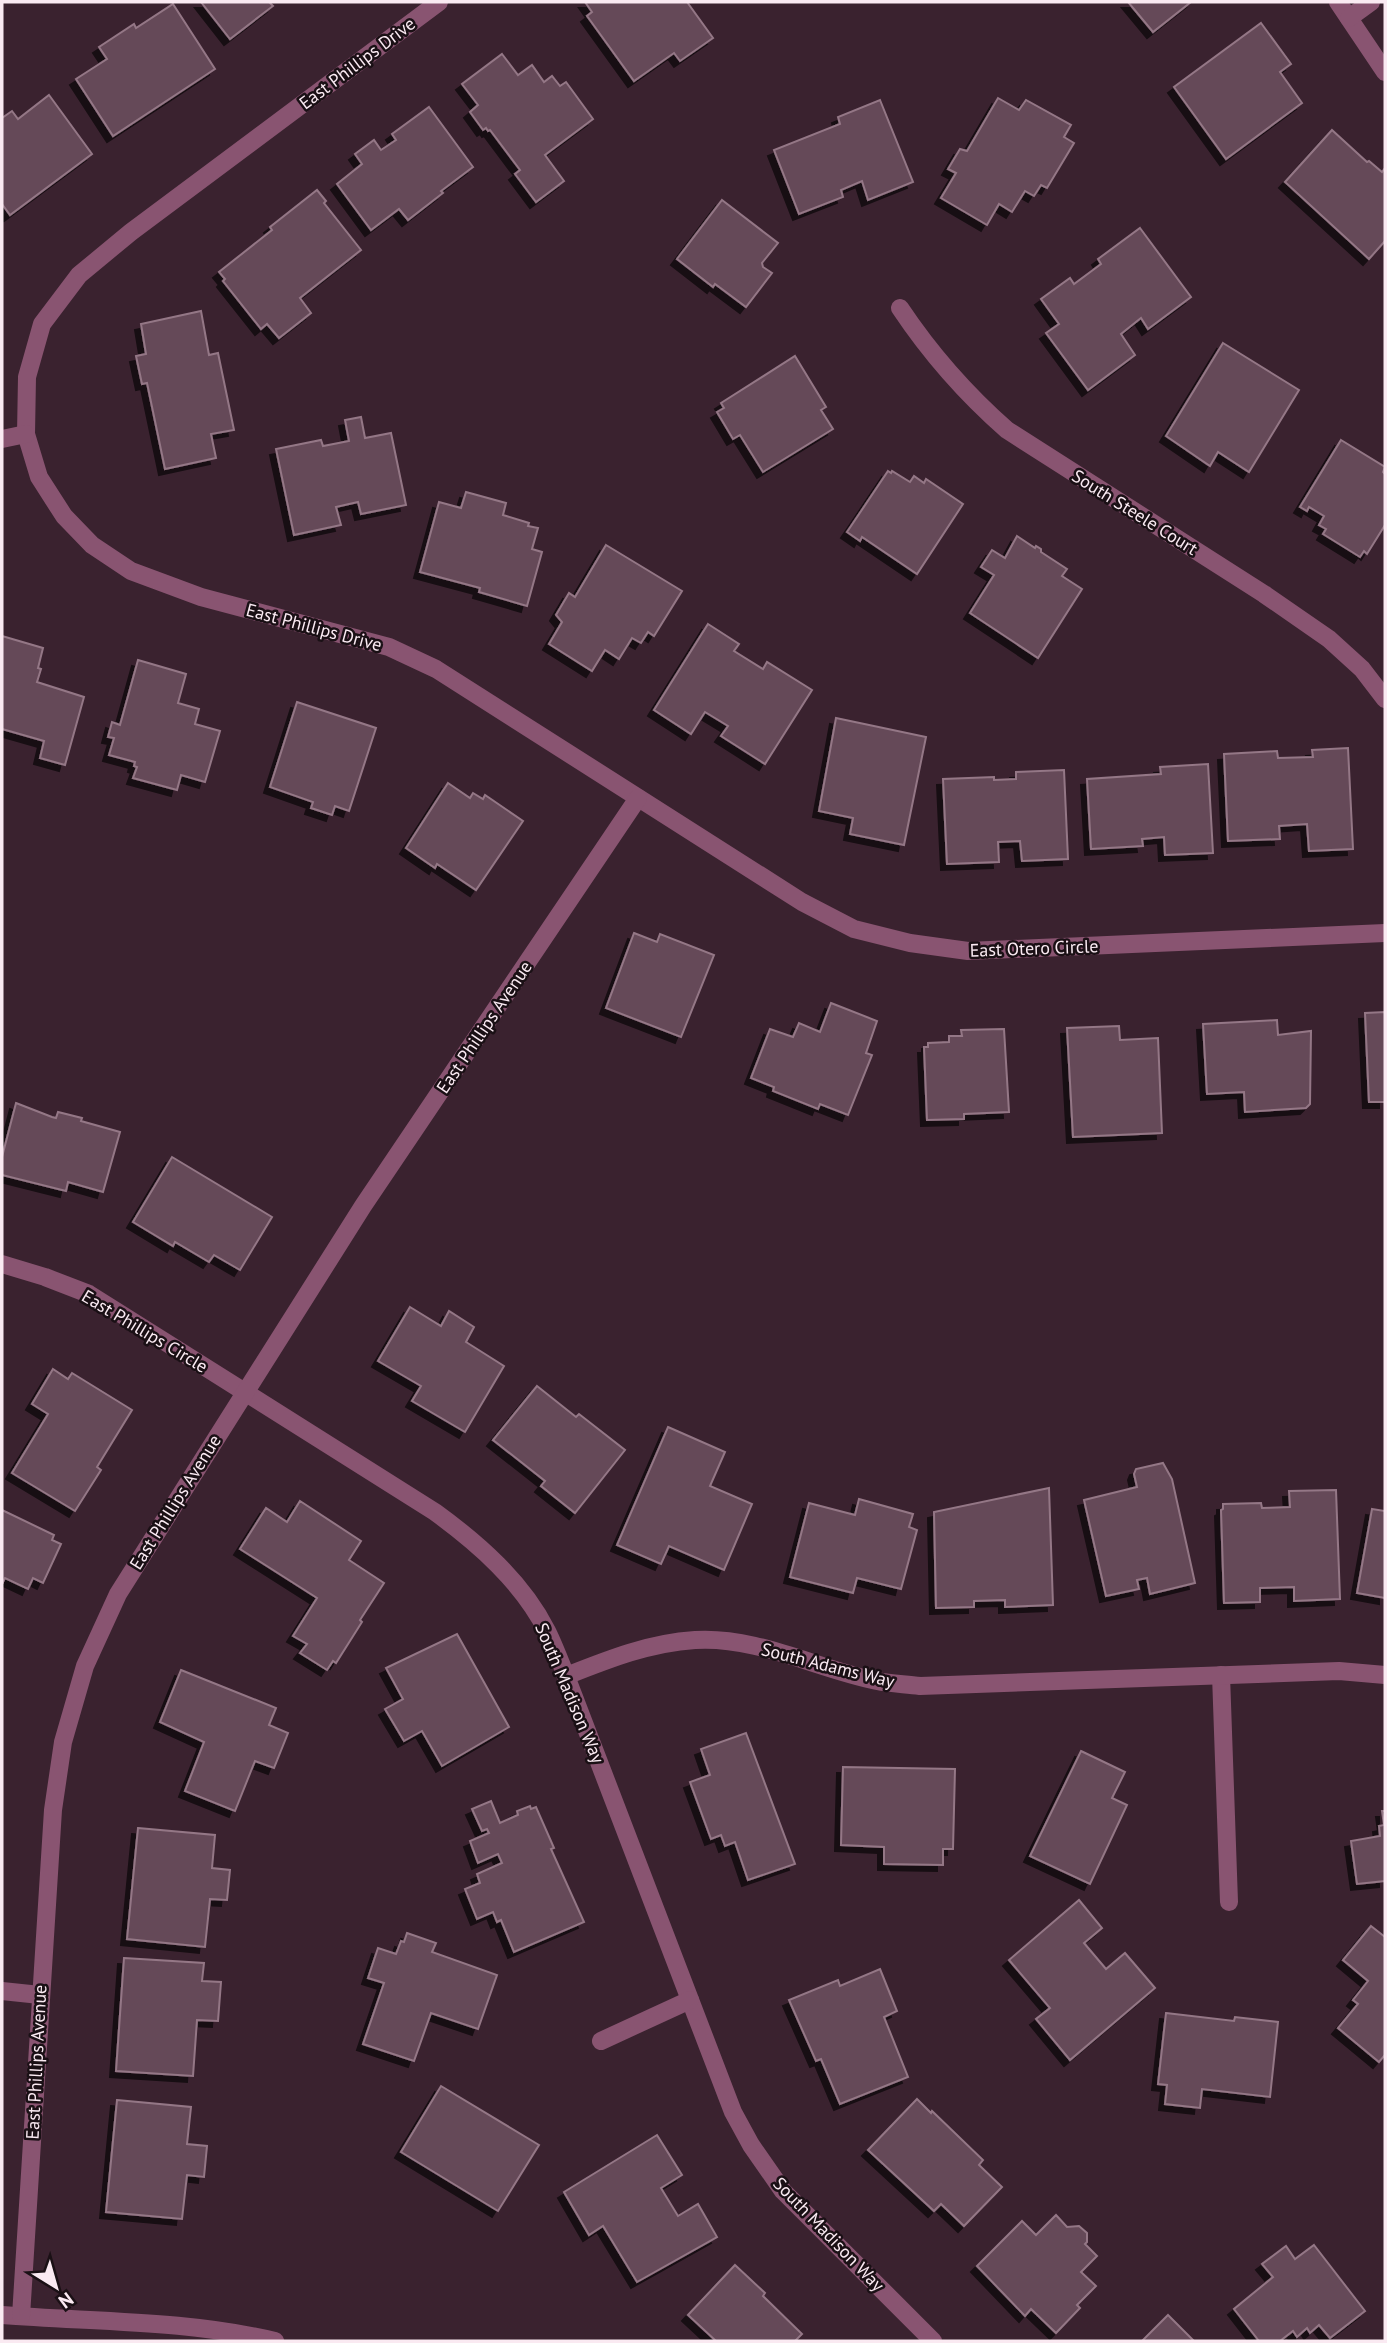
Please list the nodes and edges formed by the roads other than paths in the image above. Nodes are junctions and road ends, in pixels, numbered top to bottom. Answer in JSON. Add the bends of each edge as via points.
{"nodes":[{"id":1,"x":439,"y":2,"type":"edge"},
{"id":2,"x":1338,"y":2,"type":"edge"},
{"id":3,"x":1371,"y":2,"type":"edge"},
{"id":4,"x":1349,"y":18,"type":"junction"},
{"id":5,"x":1385,"y":72,"type":"edge"},
{"id":6,"x":900,"y":308,"type":"dead end"},
{"id":7,"x":26,"y":435,"type":"junction"},
{"id":8,"x":2,"y":439,"type":"edge"},
{"id":9,"x":1385,"y":699,"type":"edge"},
{"id":10,"x":638,"y":798,"type":"junction"},
{"id":11,"x":1385,"y":933,"type":"edge"},
{"id":12,"x":2,"y":1264,"type":"edge"},
{"id":13,"x":245,"y":1392,"type":"junction"},
{"id":14,"x":1221,"y":1675,"type":"junction"},
{"id":15,"x":1385,"y":1675,"type":"edge"},
{"id":16,"x":566,"y":1676,"type":"junction"},
{"id":17,"x":1229,"y":1902,"type":"dead end"},
{"id":18,"x":2,"y":1991,"type":"edge"},
{"id":19,"x":40,"y":1995,"type":"junction"},
{"id":20,"x":690,"y":2000,"type":"junction"},
{"id":21,"x":601,"y":2040,"type":"dead end"},
{"id":22,"x":2,"y":2315,"type":"edge"},
{"id":23,"x":21,"y":2316,"type":"junction"},
{"id":24,"x":275,"y":2341,"type":"edge"},
{"id":25,"x":933,"y":2341,"type":"edge"}],
"edges":[{"from":1,"to":7,"type":"street","name":"East Phillips Drive","via":[[79,275],[42,324],[27,377]]},
{"from":2,"to":4,"type":"street"},
{"from":3,"to":4,"type":"street"},
{"from":4,"to":5,"type":"street"},
{"from":6,"to":9,"type":"street","name":"South Steele Court","via":[[970,398],[1007,430],[1329,639],[1362,669]]},
{"from":7,"to":8,"type":"street"},
{"from":7,"to":10,"type":"street","name":"East Phillips Drive","via":[[39,477],[64,516],[92,545],[131,571],[201,597],[389,647],[436,669]]},
{"from":10,"to":11,"type":"street","name":"East Otero Circle","via":[[802,902],[854,929],[910,943],[968,951]]},
{"from":10,"to":13,"type":"street","name":"East Phillips Avenue","via":[[363,1206]]},
{"from":12,"to":13,"type":"street","name":"East Phillips Circle","via":[[89,1294]]},
{"from":13,"to":16,"type":"street","name":"South Madison Way","via":[[472,1538],[514,1582],[546,1629]]},
{"from":13,"to":19,"type":"street","name":"East Phillips Avenue","via":[[118,1594],[86,1666],[63,1742],[53,1810]]},
{"from":14,"to":15,"type":"street","name":"South Adams Way","via":[[1339,1671]]},
{"from":14,"to":16,"type":"street","name":"South Adams Way","via":[[920,1686],[877,1681],[739,1643],[698,1640],[656,1644]]},
{"from":14,"to":17,"type":"street"},
{"from":16,"to":20,"type":"street","name":"South Madison Way"},
{"from":18,"to":19,"type":"street"},
{"from":19,"to":23,"type":"street","name":"East Phillips Avenue"},
{"from":20,"to":21,"type":"street"},
{"from":20,"to":25,"type":"street","name":"South Madison Way","via":[[733,2112],[783,2190]]},
{"from":22,"to":23,"type":"street"},
{"from":23,"to":24,"type":"street","via":[[173,2325]]}]}
